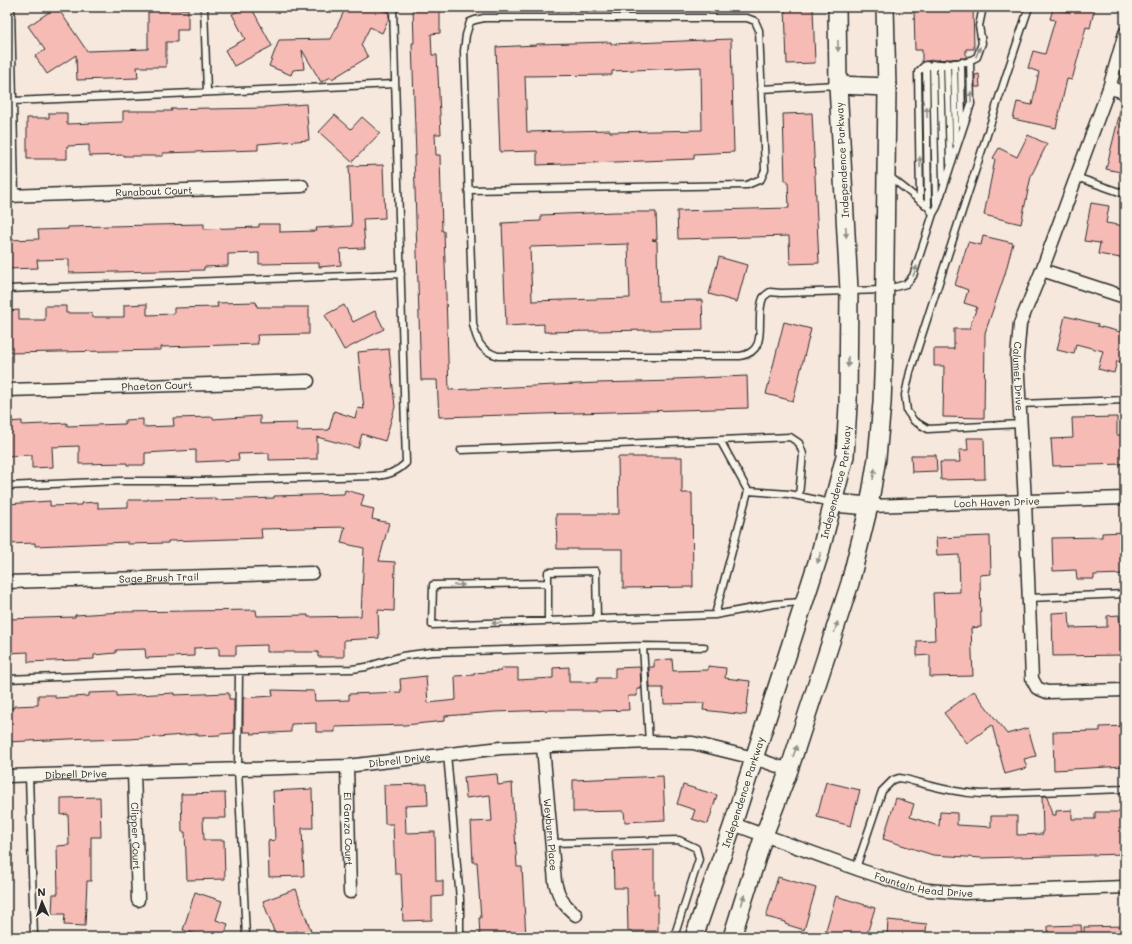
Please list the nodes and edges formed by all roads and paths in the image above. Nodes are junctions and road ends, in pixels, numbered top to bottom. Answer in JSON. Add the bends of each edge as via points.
{"nodes":[{"id":1,"x":11,"y":7,"type":"edge"},
{"id":2,"x":204,"y":7,"type":"edge"},
{"id":3,"x":393,"y":7,"type":"edge"},
{"id":4,"x":837,"y":7,"type":"edge"},
{"id":5,"x":885,"y":7,"type":"edge"},
{"id":6,"x":983,"y":7,"type":"edge"},
{"id":7,"x":1029,"y":7,"type":"edge"},
{"id":8,"x":1125,"y":34,"type":"edge"},
{"id":9,"x":970,"y":60,"type":"junction"},
{"id":10,"x":961,"y":62,"type":"junction"},
{"id":11,"x":947,"y":63,"type":"junction"},
{"id":12,"x":933,"y":64,"type":"junction"},
{"id":13,"x":926,"y":65,"type":"junction"},
{"id":14,"x":395,"y":84,"type":"junction"},
{"id":15,"x":838,"y":85,"type":"junction"},
{"id":16,"x":887,"y":87,"type":"junction"},
{"id":17,"x":761,"y":88,"type":"junction"},
{"id":18,"x":1109,"y":88,"type":"junction"},
{"id":19,"x":207,"y":92,"type":"junction"},
{"id":20,"x":1125,"y":92,"type":"edge"},
{"id":21,"x":13,"y":101,"type":"junction"},
{"id":22,"x":962,"y":130,"type":"junction"},
{"id":23,"x":956,"y":148,"type":"junction"},
{"id":24,"x":950,"y":168,"type":"junction"},
{"id":25,"x":886,"y":173,"type":"junction"},
{"id":26,"x":1076,"y":177,"type":"junction"},
{"id":27,"x":302,"y":186,"type":"dead end"},
{"id":28,"x":943,"y":188,"type":"junction"},
{"id":29,"x":468,"y":190,"type":"junction"},
{"id":30,"x":1125,"y":194,"type":"edge"},
{"id":31,"x":11,"y":195,"type":"edge"},
{"id":32,"x":920,"y":201,"type":"junction"},
{"id":33,"x":928,"y":207,"type":"junction"},
{"id":34,"x":937,"y":207,"type":"junction"},
{"id":35,"x":933,"y":214,"type":"junction"},
{"id":36,"x":1042,"y":270,"type":"junction"},
{"id":37,"x":401,"y":274,"type":"junction"},
{"id":38,"x":7,"y":289,"type":"edge"},
{"id":39,"x":849,"y":290,"type":"junction"},
{"id":40,"x":884,"y":290,"type":"junction"},
{"id":41,"x":1125,"y":298,"type":"edge"},
{"id":42,"x":308,"y":381,"type":"dead end"},
{"id":43,"x":7,"y":390,"type":"edge"},
{"id":44,"x":1125,"y":400,"type":"edge"},
{"id":45,"x":1020,"y":404,"type":"junction"},
{"id":46,"x":1021,"y":424,"type":"junction"},
{"id":47,"x":720,"y":440,"type":"junction"},
{"id":48,"x":461,"y":450,"type":"dead end"},
{"id":49,"x":7,"y":486,"type":"edge"},
{"id":50,"x":748,"y":491,"type":"junction"},
{"id":51,"x":799,"y":496,"type":"junction"},
{"id":52,"x":1125,"y":498,"type":"edge"},
{"id":53,"x":1026,"y":502,"type":"junction"},
{"id":54,"x":833,"y":503,"type":"junction"},
{"id":55,"x":869,"y":506,"type":"junction"},
{"id":56,"x":312,"y":573,"type":"dead end"},
{"id":57,"x":7,"y":582,"type":"edge"},
{"id":58,"x":548,"y":583,"type":"junction"},
{"id":59,"x":1125,"y":594,"type":"edge"},
{"id":60,"x":1029,"y":598,"type":"junction"},
{"id":61,"x":804,"y":602,"type":"junction"},
{"id":62,"x":715,"y":615,"type":"junction"},
{"id":63,"x":597,"y":619,"type":"junction"},
{"id":64,"x":548,"y":621,"type":"junction"},
{"id":65,"x":643,"y":646,"type":"junction"},
{"id":66,"x":704,"y":647,"type":"dead end"},
{"id":67,"x":239,"y":671,"type":"junction"},
{"id":68,"x":7,"y":679,"type":"edge"},
{"id":69,"x":1125,"y":690,"type":"edge"},
{"id":70,"x":649,"y":742,"type":"junction"},
{"id":71,"x":543,"y":747,"type":"junction"},
{"id":72,"x":447,"y":754,"type":"junction"},
{"id":73,"x":754,"y":758,"type":"junction"},
{"id":74,"x":347,"y":766,"type":"junction"},
{"id":75,"x":238,"y":769,"type":"junction"},
{"id":76,"x":789,"y":770,"type":"junction"},
{"id":77,"x":134,"y":772,"type":"junction"},
{"id":78,"x":7,"y":776,"type":"edge"},
{"id":79,"x":29,"y":776,"type":"junction"},
{"id":80,"x":1125,"y":789,"type":"edge"},
{"id":81,"x":733,"y":824,"type":"junction"},
{"id":82,"x":764,"y":835,"type":"junction"},
{"id":83,"x":552,"y":843,"type":"junction"},
{"id":84,"x":856,"y":868,"type":"junction"},
{"id":85,"x":1125,"y":887,"type":"edge"},
{"id":86,"x":350,"y":892,"type":"dead end"},
{"id":87,"x":138,"y":900,"type":"dead end"},
{"id":88,"x":576,"y":915,"type":"dead end"},
{"id":89,"x":34,"y":937,"type":"edge"},
{"id":90,"x":246,"y":937,"type":"edge"},
{"id":91,"x":460,"y":937,"type":"edge"},
{"id":92,"x":674,"y":937,"type":"edge"},
{"id":93,"x":694,"y":937,"type":"edge"},
{"id":94,"x":732,"y":937,"type":"edge"}],
"edges":[{"from":1,"to":21,"type":"lane"},
{"from":2,"to":19,"type":"lane"},
{"from":3,"to":14,"type":"lane"},
{"from":4,"to":15,"type":"main road","name":"Independence Parkway","one_way":true},
{"from":5,"to":16,"type":"main road"},
{"from":9,"to":6,"type":"lane","one_way":true,"via":[[977,57],[982,43],[979,26]]},
{"from":7,"to":46,"type":"lane","via":[[910,372],[905,395],[907,411],[914,421],[928,428]]},
{"from":8,"to":18,"type":"street","name":"Calumet Drive"},
{"from":9,"to":10,"type":"lane"},
{"from":22,"to":9,"type":"lane","one_way":true,"via":[[971,104]]},
{"from":10,"to":11,"type":"lane"},
{"from":10,"to":22,"type":"lane"},
{"from":11,"to":12,"type":"lane"},
{"from":11,"to":23,"type":"lane"},
{"from":11,"to":24,"type":"lane"},
{"from":11,"to":28,"type":"lane"},
{"from":12,"to":13,"type":"lane"},
{"from":12,"to":34,"type":"lane"},
{"from":32,"to":13,"type":"lane","one_way":true,"via":[[918,72]]},
{"from":33,"to":13,"type":"lane","one_way":true},
{"from":14,"to":19,"type":"lane"},
{"from":14,"to":37,"type":"lane"},
{"from":15,"to":16,"type":"main road"},
{"from":15,"to":17,"type":"lane"},
{"from":15,"to":39,"type":"main road","name":"Independence Parkway","one_way":true},
{"from":16,"to":25,"type":"main road"},
{"from":17,"to":29,"type":"lane","via":[[765,170],[761,179],[747,186]]},
{"from":17,"to":29,"type":"lane","via":[[759,30],[755,21],[747,18],[484,18],[470,22],[464,51]]},
{"from":18,"to":20,"type":"street"},
{"from":18,"to":26,"type":"street","name":"Calumet Drive"},
{"from":19,"to":21,"type":"lane"},
{"from":21,"to":31,"type":"lane"},
{"from":22,"to":23,"type":"lane"},
{"from":23,"to":24,"type":"lane"},
{"from":24,"to":28,"type":"lane"},
{"from":25,"to":32,"type":"lane"},
{"from":25,"to":40,"type":"main road"},
{"from":26,"to":30,"type":"lane"},
{"from":26,"to":36,"type":"street","name":"Calumet Drive"},
{"from":27,"to":31,"type":"street","name":"Runabout Court"},
{"from":28,"to":34,"type":"lane"},
{"from":29,"to":39,"type":"lane","via":[[473,324],[479,344],[487,353],[498,356],[748,354],[757,345],[763,297],[770,292]]},
{"from":32,"to":33,"type":"lane"},
{"from":33,"to":35,"type":"lane"},
{"from":34,"to":35,"type":"lane"},
{"from":40,"to":35,"type":"lane","one_way":true,"via":[[906,284],[914,276]]},
{"from":36,"to":41,"type":"street"},
{"from":36,"to":45,"type":"street","name":"Calumet Drive","via":[[1020,324],[1017,358]]},
{"from":37,"to":38,"type":"lane"},
{"from":37,"to":49,"type":"lane","via":[[406,463],[401,468],[384,476],[120,481]]},
{"from":39,"to":40,"type":"lane"},
{"from":39,"to":54,"type":"main road","name":"Independence Parkway","one_way":true,"via":[[845,456]]},
{"from":55,"to":40,"type":"main road","one_way":true,"via":[[882,403]]},
{"from":42,"to":43,"type":"street","name":"Phaeton Court"},
{"from":44,"to":45,"type":"lane"},
{"from":45,"to":46,"type":"street","name":"Calumet Drive"},
{"from":46,"to":53,"type":"street","name":"Calumet Drive"},
{"from":47,"to":48,"type":"lane"},
{"from":47,"to":50,"type":"lane"},
{"from":47,"to":51,"type":"lane","via":[[790,437],[799,443],[803,454]]},
{"from":50,"to":51,"type":"lane"},
{"from":50,"to":62,"type":"lane"},
{"from":51,"to":54,"type":"lane"},
{"from":52,"to":53,"type":"street","name":"Loch Haven Drive"},
{"from":53,"to":55,"type":"street","name":"Loch Haven Drive"},
{"from":53,"to":60,"type":"street","name":"Calumet Drive"},
{"from":54,"to":55,"type":"main road"},
{"from":54,"to":61,"type":"main road","name":"Independence Parkway","one_way":true},
{"from":76,"to":55,"type":"main road","one_way":true,"via":[[850,583]]},
{"from":56,"to":57,"type":"street","name":"Sage Brush Trail"},
{"from":58,"to":63,"type":"lane","via":[[548,572],[596,571]]},
{"from":58,"to":64,"type":"lane"},
{"from":64,"to":58,"type":"lane","one_way":true,"via":[[432,625],[433,585]]},
{"from":59,"to":60,"type":"lane"},
{"from":60,"to":69,"type":"street","name":"Calumet Drive","via":[[1032,679],[1037,688],[1046,692]]},
{"from":61,"to":62,"type":"lane","via":[[774,604]]},
{"from":61,"to":73,"type":"main road","name":"Independence Parkway"},
{"from":62,"to":63,"type":"lane"},
{"from":63,"to":64,"type":"lane"},
{"from":65,"to":66,"type":"lane"},
{"from":65,"to":67,"type":"lane","via":[[432,652],[402,656],[352,669]]},
{"from":65,"to":70,"type":"lane"},
{"from":67,"to":68,"type":"lane"},
{"from":67,"to":75,"type":"lane"},
{"from":70,"to":71,"type":"street","name":"Dibrell Drive"},
{"from":70,"to":73,"type":"street","name":"Dibrell Drive","via":[[692,743]]},
{"from":71,"to":72,"type":"street","name":"Dibrell Drive","via":[[501,748]]},
{"from":71,"to":83,"type":"street","name":"Weyburn Place"},
{"from":72,"to":74,"type":"street","name":"Dibrell Drive"},
{"from":72,"to":91,"type":"lane","via":[[460,899]]},
{"from":73,"to":76,"type":"street","name":"Dibrell Drive"},
{"from":73,"to":81,"type":"main road","name":"Independence Parkway"},
{"from":74,"to":75,"type":"street","name":"Dibrell Drive"},
{"from":74,"to":86,"type":"street","name":"El Ganza Court"},
{"from":75,"to":77,"type":"street","name":"Dibrell Drive"},
{"from":75,"to":90,"type":"lane"},
{"from":76,"to":82,"type":"main road"},
{"from":77,"to":79,"type":"street","name":"Dibrell Drive"},
{"from":77,"to":87,"type":"street","name":"Clipper Court"},
{"from":78,"to":79,"type":"street","name":"Dibrell Drive"},
{"from":79,"to":89,"type":"lane"},
{"from":80,"to":84,"type":"lane","via":[[965,793],[898,778],[882,791]]},
{"from":81,"to":82,"type":"street","name":"Fountain Head Drive"},
{"from":81,"to":93,"type":"main road","name":"Independence Parkway"},
{"from":82,"to":84,"type":"street","name":"Fountain Head Drive"},
{"from":94,"to":82,"type":"main road","one_way":true},
{"from":83,"to":88,"type":"street","name":"Weyburn Place","via":[[558,896]]},
{"from":83,"to":92,"type":"lane","via":[[679,840],[696,848],[699,859]]},
{"from":84,"to":85,"type":"street","name":"Fountain Head Drive","via":[[908,886],[946,892]]}]}
